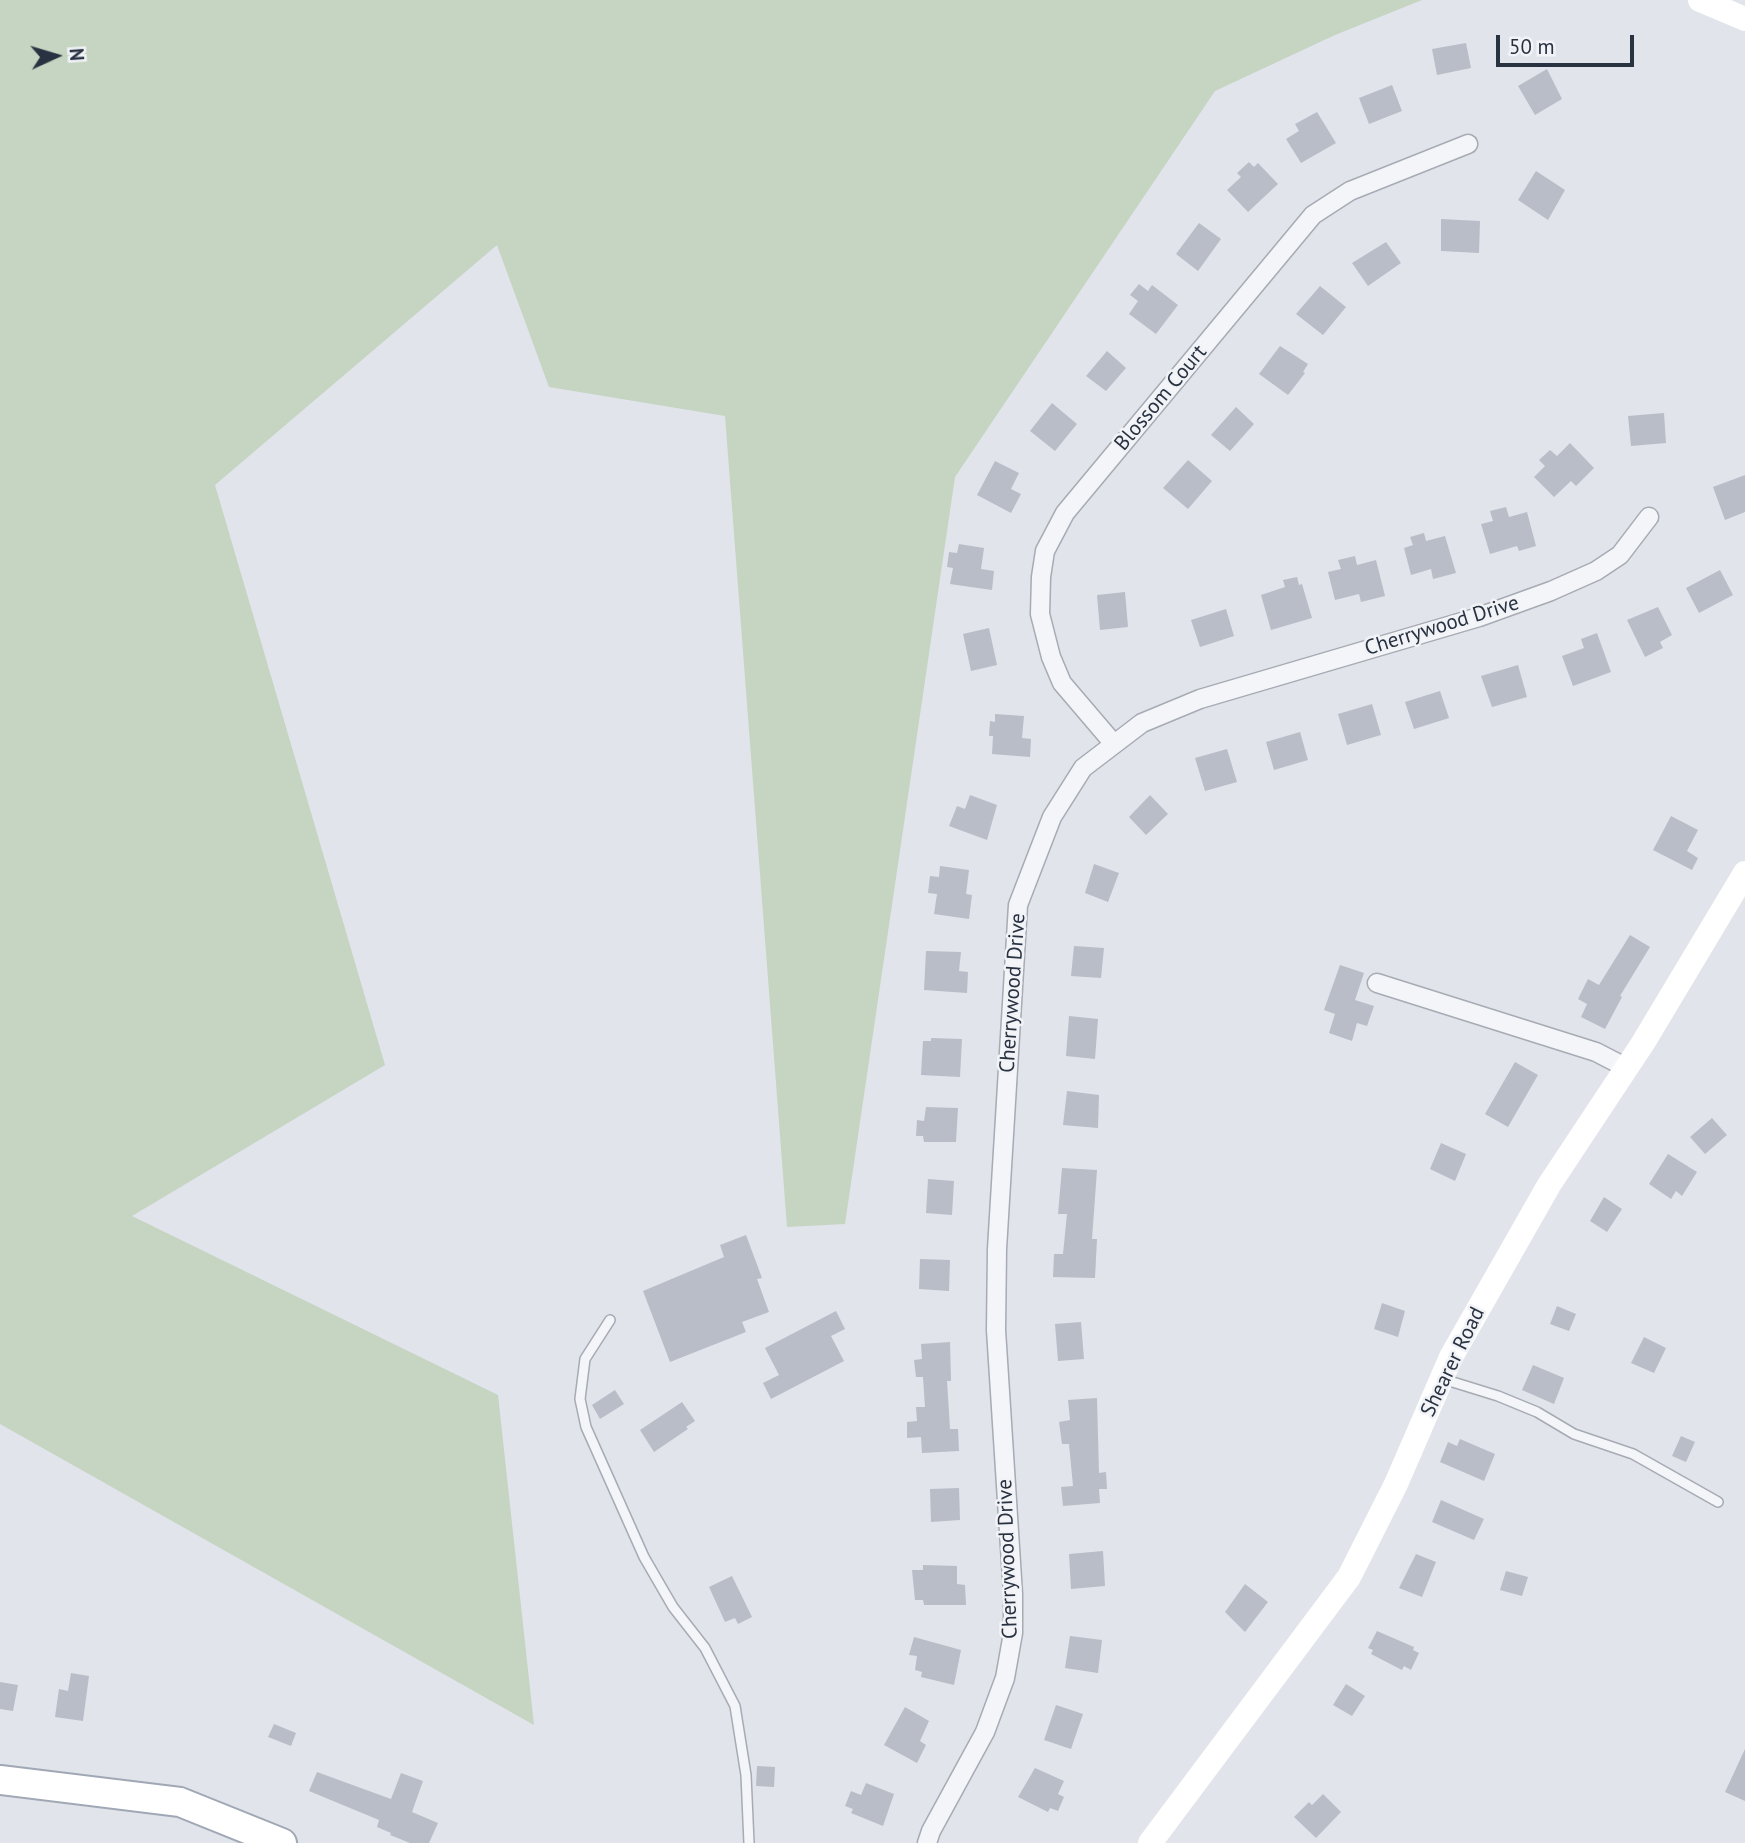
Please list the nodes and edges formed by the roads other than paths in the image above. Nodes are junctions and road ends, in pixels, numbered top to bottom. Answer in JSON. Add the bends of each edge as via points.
{"nodes":[{"id":1,"x":1700,"y":0,"type":"edge"},
{"id":2,"x":1745,"y":19,"type":"edge"},
{"id":3,"x":1468,"y":144,"type":"dead end"},
{"id":4,"x":1649,"y":517,"type":"dead end"},
{"id":5,"x":1114,"y":744,"type":"junction"},
{"id":6,"x":1745,"y":873,"type":"edge"},
{"id":7,"x":1377,"y":983,"type":"dead end"},
{"id":8,"x":1627,"y":1068,"type":"junction"},
{"id":9,"x":610,"y":1320,"type":"dead end"},
{"id":10,"x":1441,"y":1378,"type":"junction"},
{"id":11,"x":1718,"y":1502,"type":"dead end"},
{"id":12,"x":0,"y":1780,"type":"edge"},
{"id":13,"x":282,"y":1843,"type":"edge"},
{"id":14,"x":749,"y":1843,"type":"edge"},
{"id":15,"x":927,"y":1843,"type":"edge"},
{"id":16,"x":1150,"y":1843,"type":"edge"}],
"edges":[{"from":1,"to":2,"type":"street"},
{"from":3,"to":5,"type":"street","name":"Blossom Court","via":[[1350,191],[1313,215],[1065,513],[1045,551],[1040,614],[1062,682]]},
{"from":4,"to":5,"type":"street","name":"Cherrywood Drive","via":[[1620,555],[1597,571],[1551,591],[1479,617],[1200,699],[1142,723]]},
{"from":5,"to":15,"type":"street","name":"Cherrywood Drive","via":[[1083,768],[1052,817],[1018,905],[996,1303],[1013,1633],[1005,1678],[985,1732]]},
{"from":6,"to":8,"type":"street","name":"Shearer Road"},
{"from":7,"to":8,"type":"street","via":[[1596,1052]]},
{"from":8,"to":10,"type":"street","name":"Shearer Road","via":[[1549,1185]]},
{"from":9,"to":14,"type":"lane","via":[[585,1359],[580,1399],[586,1427],[644,1557],[673,1607],[705,1648],[735,1706],[746,1774]]},
{"from":10,"to":11,"type":"lane","via":[[1498,1396],[1574,1434],[1633,1454]]},
{"from":10,"to":16,"type":"street","name":"Shearer Road","via":[[1396,1484],[1349,1577]]},
{"from":12,"to":13,"type":"main road","via":[[180,1802]]}]}
